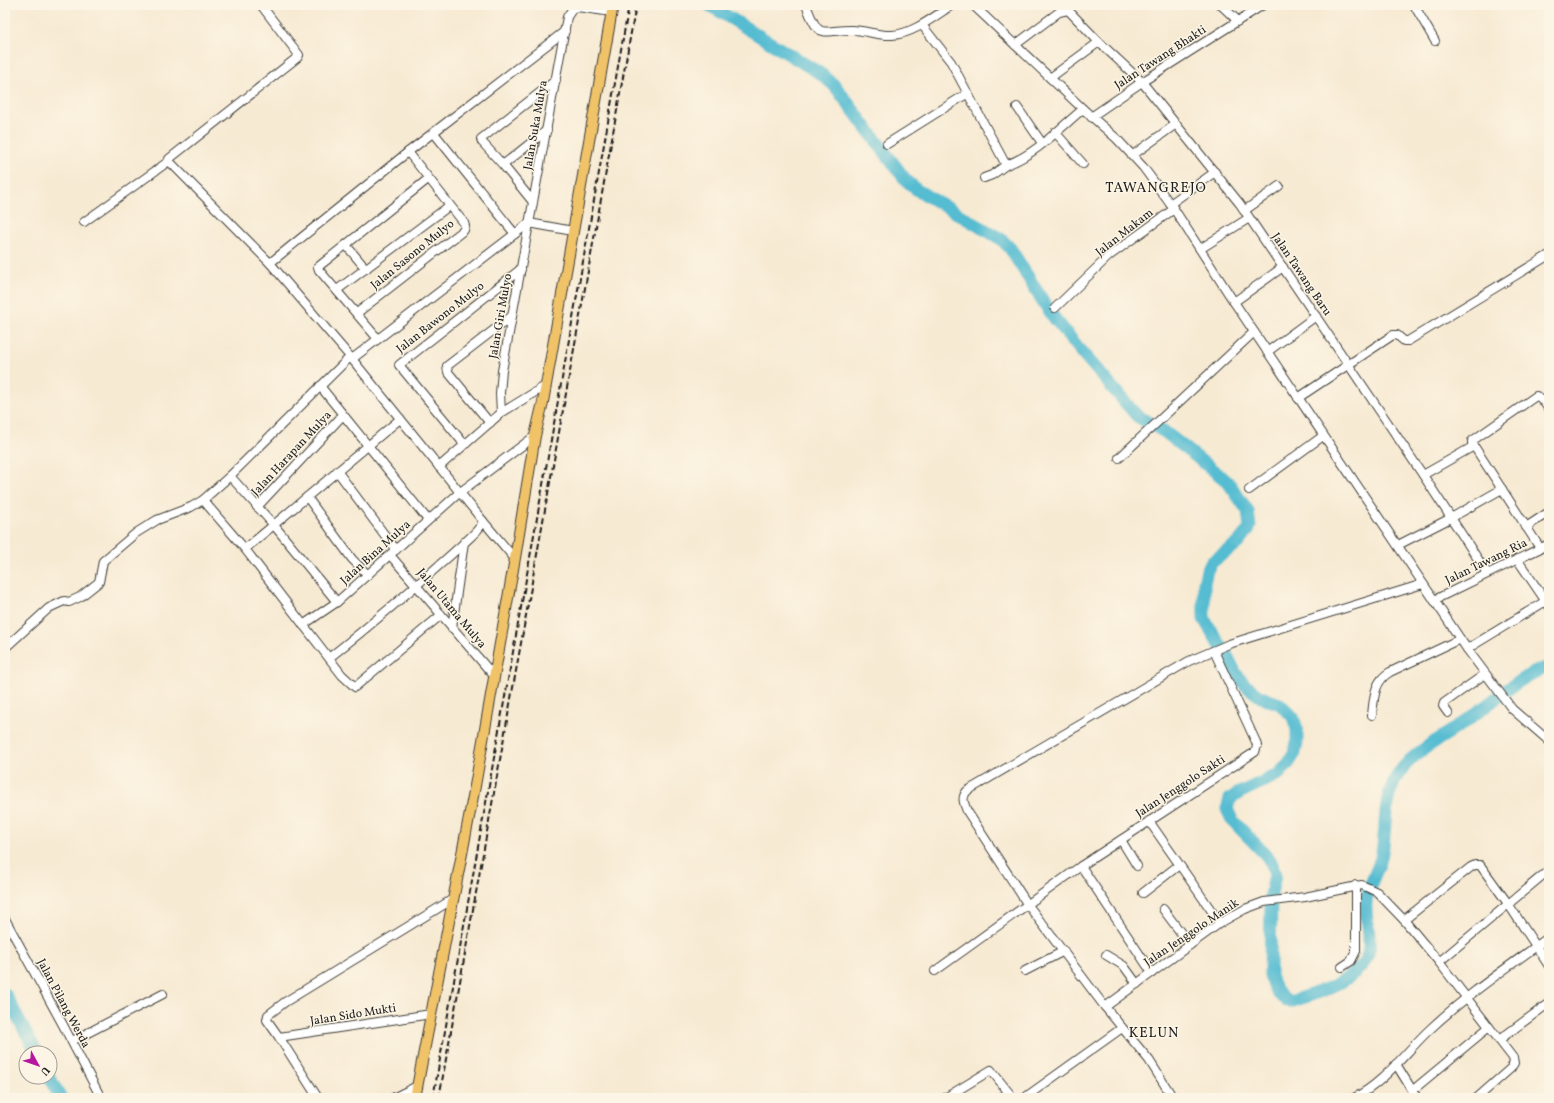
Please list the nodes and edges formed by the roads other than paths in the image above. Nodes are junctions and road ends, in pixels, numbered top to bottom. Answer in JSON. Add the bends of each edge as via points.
{"nodes":[{"id":1,"x":261,"y":5,"type":"edge"},
{"id":2,"x":806,"y":5,"type":"edge"},
{"id":3,"x":952,"y":5,"type":"edge"},
{"id":4,"x":973,"y":5,"type":"edge"},
{"id":5,"x":1221,"y":5,"type":"edge"},
{"id":6,"x":1263,"y":5,"type":"edge"},
{"id":7,"x":1414,"y":5,"type":"edge"},
{"id":8,"x":613,"y":9,"type":"edge"},
{"id":9,"x":1238,"y":21,"type":"junction"},
{"id":10,"x":922,"y":25,"type":"junction"},
{"id":11,"x":565,"y":31,"type":"junction"},
{"id":12,"x":1099,"y":42,"type":"junction"},
{"id":13,"x":1436,"y":42,"type":"dead end"},
{"id":14,"x":1015,"y":44,"type":"junction"},
{"id":15,"x":1050,"y":78,"type":"junction"},
{"id":16,"x":556,"y":80,"type":"junction"},
{"id":17,"x":1142,"y":82,"type":"junction"},
{"id":18,"x":968,"y":93,"type":"junction"},
{"id":19,"x":1017,"y":107,"type":"dead end"},
{"id":20,"x":1083,"y":109,"type":"junction"},
{"id":21,"x":1091,"y":117,"type":"junction"},
{"id":22,"x":1176,"y":124,"type":"junction"},
{"id":23,"x":547,"y":130,"type":"junction"},
{"id":24,"x":1055,"y":132,"type":"junction"},
{"id":25,"x":434,"y":133,"type":"junction"},
{"id":26,"x":1042,"y":143,"type":"junction"},
{"id":27,"x":887,"y":144,"type":"dead end"},
{"id":28,"x":408,"y":152,"type":"junction"},
{"id":29,"x":1133,"y":155,"type":"junction"},
{"id":30,"x":169,"y":161,"type":"junction"},
{"id":31,"x":1083,"y":164,"type":"dead end"},
{"id":32,"x":503,"y":165,"type":"junction"},
{"id":33,"x":1006,"y":165,"type":"junction"},
{"id":34,"x":1215,"y":172,"type":"junction"},
{"id":35,"x":984,"y":178,"type":"dead end"},
{"id":36,"x":428,"y":179,"type":"junction"},
{"id":37,"x":1279,"y":186,"type":"dead end"},
{"id":38,"x":533,"y":202,"type":"junction"},
{"id":39,"x":449,"y":206,"type":"junction"},
{"id":40,"x":1172,"y":206,"type":"junction"},
{"id":41,"x":1244,"y":211,"type":"junction"},
{"id":42,"x":1249,"y":218,"type":"junction"},
{"id":43,"x":84,"y":222,"type":"dead end"},
{"id":44,"x":529,"y":223,"type":"junction"},
{"id":45,"x":573,"y":231,"type":"junction"},
{"id":46,"x":515,"y":234,"type":"junction"},
{"id":47,"x":346,"y":245,"type":"junction"},
{"id":48,"x":1200,"y":249,"type":"junction"},
{"id":49,"x":1549,"y":255,"type":"edge"},
{"id":50,"x":270,"y":263,"type":"junction"},
{"id":51,"x":1283,"y":267,"type":"junction"},
{"id":52,"x":366,"y":269,"type":"junction"},
{"id":53,"x":521,"y":269,"type":"junction"},
{"id":54,"x":337,"y":290,"type":"junction"},
{"id":55,"x":1234,"y":302,"type":"junction"},
{"id":56,"x":1056,"y":308,"type":"dead end"},
{"id":57,"x":357,"y":313,"type":"junction"},
{"id":58,"x":512,"y":316,"type":"junction"},
{"id":59,"x":1316,"y":316,"type":"junction"},
{"id":60,"x":1254,"y":332,"type":"junction"},
{"id":61,"x":378,"y":339,"type":"junction"},
{"id":62,"x":1267,"y":352,"type":"junction"},
{"id":63,"x":351,"y":358,"type":"junction"},
{"id":64,"x":1348,"y":364,"type":"junction"},
{"id":65,"x":320,"y":386,"type":"junction"},
{"id":66,"x":545,"y":386,"type":"junction"},
{"id":67,"x":1298,"y":398,"type":"junction"},
{"id":68,"x":1549,"y":410,"type":"edge"},
{"id":69,"x":501,"y":413,"type":"junction"},
{"id":70,"x":343,"y":415,"type":"junction"},
{"id":71,"x":400,"y":419,"type":"junction"},
{"id":72,"x":490,"y":423,"type":"junction"},
{"id":73,"x":535,"y":436,"type":"junction"},
{"id":74,"x":1323,"y":436,"type":"junction"},
{"id":75,"x":367,"y":445,"type":"junction"},
{"id":76,"x":465,"y":445,"type":"junction"},
{"id":77,"x":1474,"y":446,"type":"junction"},
{"id":78,"x":1119,"y":458,"type":"dead end"},
{"id":79,"x":439,"y":467,"type":"junction"},
{"id":80,"x":337,"y":472,"type":"junction"},
{"id":81,"x":1424,"y":475,"type":"junction"},
{"id":82,"x":230,"y":476,"type":"junction"},
{"id":83,"x":1249,"y":490,"type":"dead end"},
{"id":84,"x":1502,"y":490,"type":"junction"},
{"id":85,"x":459,"y":493,"type":"junction"},
{"id":86,"x":306,"y":497,"type":"junction"},
{"id":87,"x":204,"y":500,"type":"junction"},
{"id":88,"x":257,"y":507,"type":"junction"},
{"id":89,"x":1549,"y":512,"type":"edge"},
{"id":90,"x":1451,"y":518,"type":"junction"},
{"id":91,"x":428,"y":520,"type":"junction"},
{"id":92,"x":483,"y":521,"type":"junction"},
{"id":93,"x":273,"y":524,"type":"junction"},
{"id":94,"x":1526,"y":527,"type":"junction"},
{"id":95,"x":464,"y":542,"type":"junction"},
{"id":96,"x":1549,"y":544,"type":"edge"},
{"id":97,"x":1398,"y":545,"type":"junction"},
{"id":98,"x":1540,"y":548,"type":"junction"},
{"id":99,"x":244,"y":549,"type":"junction"},
{"id":100,"x":393,"y":552,"type":"junction"},
{"id":101,"x":515,"y":559,"type":"junction"},
{"id":102,"x":1517,"y":559,"type":"junction"},
{"id":103,"x":1487,"y":573,"type":"junction"},
{"id":104,"x":368,"y":575,"type":"junction"},
{"id":105,"x":1423,"y":584,"type":"junction"},
{"id":106,"x":417,"y":585,"type":"junction"},
{"id":107,"x":1434,"y":600,"type":"junction"},
{"id":108,"x":337,"y":602,"type":"junction"},
{"id":109,"x":1548,"y":602,"type":"edge"},
{"id":110,"x":441,"y":615,"type":"junction"},
{"id":111,"x":303,"y":625,"type":"junction"},
{"id":112,"x":452,"y":628,"type":"junction"},
{"id":113,"x":1460,"y":639,"type":"junction"},
{"id":114,"x":5,"y":648,"type":"edge"},
{"id":115,"x":1467,"y":648,"type":"junction"},
{"id":116,"x":1215,"y":651,"type":"junction"},
{"id":117,"x":329,"y":658,"type":"junction"},
{"id":118,"x":1485,"y":674,"type":"junction"},
{"id":119,"x":494,"y":676,"type":"junction"},
{"id":120,"x":1448,"y":713,"type":"dead end"},
{"id":121,"x":1372,"y":715,"type":"dead end"},
{"id":122,"x":1549,"y":741,"type":"edge"},
{"id":123,"x":1149,"y":821,"type":"junction"},
{"id":124,"x":1121,"y":840,"type":"junction"},
{"id":125,"x":1179,"y":865,"type":"junction"},
{"id":126,"x":1081,"y":866,"type":"junction"},
{"id":127,"x":1137,"y":866,"type":"dead end"},
{"id":128,"x":1549,"y":870,"type":"edge"},
{"id":129,"x":1359,"y":885,"type":"junction"},
{"id":130,"x":1143,"y":893,"type":"dead end"},
{"id":131,"x":453,"y":899,"type":"junction"},
{"id":132,"x":1028,"y":905,"type":"junction"},
{"id":133,"x":1509,"y":905,"type":"junction"},
{"id":134,"x":1163,"y":909,"type":"dead end"},
{"id":135,"x":5,"y":919,"type":"edge"},
{"id":136,"x":1404,"y":920,"type":"junction"},
{"id":137,"x":1220,"y":923,"type":"junction"},
{"id":138,"x":1549,"y":937,"type":"edge"},
{"id":139,"x":1190,"y":945,"type":"junction"},
{"id":140,"x":1537,"y":946,"type":"junction"},
{"id":141,"x":1064,"y":952,"type":"junction"},
{"id":142,"x":1106,"y":955,"type":"dead end"},
{"id":143,"x":1439,"y":962,"type":"junction"},
{"id":144,"x":1549,"y":966,"type":"edge"},
{"id":145,"x":1342,"y":967,"type":"dead end"},
{"id":146,"x":935,"y":971,"type":"dead end"},
{"id":147,"x":1025,"y":971,"type":"dead end"},
{"id":148,"x":1152,"y":973,"type":"junction"},
{"id":149,"x":1137,"y":984,"type":"junction"},
{"id":150,"x":163,"y":994,"type":"dead end"},
{"id":151,"x":1468,"y":998,"type":"junction"},
{"id":152,"x":1549,"y":1003,"type":"edge"},
{"id":153,"x":1105,"y":1007,"type":"junction"},
{"id":154,"x":431,"y":1014,"type":"junction"},
{"id":155,"x":1489,"y":1027,"type":"junction"},
{"id":156,"x":1122,"y":1028,"type":"junction"},
{"id":157,"x":279,"y":1037,"type":"junction"},
{"id":158,"x":1498,"y":1040,"type":"junction"},
{"id":159,"x":72,"y":1042,"type":"junction"},
{"id":160,"x":1396,"y":1064,"type":"junction"},
{"id":161,"x":417,"y":1086,"type":"junction"},
{"id":162,"x":1413,"y":1090,"type":"junction"},
{"id":163,"x":1011,"y":1095,"type":"edge"},
{"id":164,"x":1027,"y":1096,"type":"dead end"},
{"id":165,"x":101,"y":1098,"type":"edge"},
{"id":166,"x":318,"y":1098,"type":"edge"},
{"id":167,"x":392,"y":1098,"type":"edge"},
{"id":168,"x":415,"y":1098,"type":"edge"},
{"id":169,"x":945,"y":1098,"type":"edge"},
{"id":170,"x":1000,"y":1098,"type":"edge"},
{"id":171,"x":1173,"y":1098,"type":"edge"},
{"id":172,"x":1354,"y":1098,"type":"edge"},
{"id":173,"x":1417,"y":1098,"type":"edge"},
{"id":174,"x":1477,"y":1098,"type":"edge"}],
"edges":[{"from":1,"to":30,"type":"street","via":[[298,57]]},
{"from":2,"to":10,"type":"street","via":[[814,25],[825,32],[852,30],[892,35]]},
{"from":3,"to":10,"type":"street"},
{"from":4,"to":14,"type":"street"},
{"from":5,"to":9,"type":"street"},
{"from":6,"to":9,"type":"street","name":"Jalan Tawang Bhakti"},
{"from":7,"to":13,"type":"street"},
{"from":8,"to":11,"type":"street","via":[[573,8],[567,17]]},
{"from":8,"to":45,"type":"main road"},
{"from":9,"to":17,"type":"street","name":"Jalan Tawang Bhakti"},
{"from":10,"to":18,"type":"street","via":[[951,62]]},
{"from":11,"to":16,"type":"street","name":"Jalan Suka Mulya"},
{"from":11,"to":25,"type":"street"},
{"from":12,"to":14,"type":"street","name":"Jalan Tawang Baru","via":[[1069,11],[1065,10]]},
{"from":12,"to":15,"type":"street"},
{"from":12,"to":17,"type":"street","name":"Jalan Tawang Baru"},
{"from":14,"to":15,"type":"street"},
{"from":15,"to":20,"type":"street"},
{"from":16,"to":23,"type":"street","name":"Jalan Suka Mulya"},
{"from":16,"to":32,"type":"street","via":[[481,138]]},
{"from":17,"to":21,"type":"street","name":"Jalan Tawang Bhakti"},
{"from":17,"to":22,"type":"street","name":"Jalan Tawang Baru"},
{"from":18,"to":27,"type":"street"},
{"from":18,"to":33,"type":"street"},
{"from":19,"to":26,"type":"street"},
{"from":20,"to":21,"type":"street"},
{"from":20,"to":24,"type":"street"},
{"from":21,"to":29,"type":"street"},
{"from":22,"to":29,"type":"street"},
{"from":22,"to":34,"type":"street","name":"Jalan Tawang Baru"},
{"from":23,"to":32,"type":"street"},
{"from":23,"to":38,"type":"street","name":"Jalan Suka Mulya"},
{"from":24,"to":26,"type":"street"},
{"from":24,"to":31,"type":"street"},
{"from":25,"to":28,"type":"street"},
{"from":25,"to":46,"type":"street"},
{"from":26,"to":33,"type":"street","via":[[1027,155]]},
{"from":28,"to":36,"type":"street","name":"Jalan Sasono Mulyo"},
{"from":28,"to":50,"type":"street"},
{"from":29,"to":40,"type":"street"},
{"from":30,"to":43,"type":"street"},
{"from":30,"to":50,"type":"street"},
{"from":32,"to":38,"type":"street"},
{"from":33,"to":35,"type":"street"},
{"from":34,"to":40,"type":"street","name":"Jalan Makam"},
{"from":34,"to":41,"type":"street","name":"Jalan Tawang Baru"},
{"from":36,"to":39,"type":"street","name":"Jalan Sasono Mulyo"},
{"from":36,"to":47,"type":"street"},
{"from":37,"to":41,"type":"street"},
{"from":38,"to":44,"type":"street","name":"Jalan Suka Mulya"},
{"from":39,"to":52,"type":"street"},
{"from":39,"to":57,"type":"street","name":"Jalan Sasono Mulyo","via":[[464,223],[464,230]]},
{"from":40,"to":48,"type":"street"},
{"from":40,"to":56,"type":"street","name":"Jalan Makam","via":[[1109,256]]},
{"from":41,"to":42,"type":"street","name":"Jalan Tawang Baru"},
{"from":42,"to":48,"type":"street"},
{"from":42,"to":51,"type":"street","name":"Jalan Tawang Baru"},
{"from":44,"to":45,"type":"street"},
{"from":44,"to":46,"type":"street"},
{"from":44,"to":53,"type":"street","name":"Jalan Giri Mulyo"},
{"from":45,"to":66,"type":"main road"},
{"from":46,"to":61,"type":"street"},
{"from":47,"to":52,"type":"street"},
{"from":47,"to":54,"type":"street","via":[[318,268]]},
{"from":48,"to":55,"type":"street"},
{"from":49,"to":64,"type":"street","via":[[1408,341],[1393,335]]},
{"from":50,"to":63,"type":"street"},
{"from":51,"to":55,"type":"street"},
{"from":51,"to":59,"type":"street","name":"Jalan Tawang Baru"},
{"from":52,"to":54,"type":"street"},
{"from":53,"to":58,"type":"street","name":"Jalan Giri Mulyo"},
{"from":53,"to":76,"type":"street","name":"Jalan Bawono Mulyo","via":[[399,365]]},
{"from":54,"to":57,"type":"street"},
{"from":55,"to":60,"type":"street"},
{"from":57,"to":61,"type":"street"},
{"from":58,"to":69,"type":"street","name":"Jalan Giri Mulyo","via":[[500,384]]},
{"from":58,"to":72,"type":"street","via":[[447,366],[448,372]]},
{"from":59,"to":62,"type":"street"},
{"from":59,"to":64,"type":"street","name":"Jalan Tawang Baru"},
{"from":60,"to":62,"type":"street"},
{"from":60,"to":78,"type":"street"},
{"from":61,"to":63,"type":"street"},
{"from":62,"to":67,"type":"street"},
{"from":63,"to":65,"type":"street"},
{"from":63,"to":71,"type":"street"},
{"from":64,"to":67,"type":"street"},
{"from":64,"to":81,"type":"street","name":"Jalan Tawang Baru"},
{"from":65,"to":70,"type":"street"},
{"from":65,"to":82,"type":"street"},
{"from":66,"to":69,"type":"street"},
{"from":66,"to":73,"type":"main road"},
{"from":67,"to":74,"type":"street"},
{"from":68,"to":77,"type":"street","via":[[1540,397],[1536,396],[1474,438]]},
{"from":69,"to":72,"type":"street"},
{"from":70,"to":75,"type":"street"},
{"from":70,"to":88,"type":"street","name":"Jalan Harapan Mulya"},
{"from":71,"to":75,"type":"street"},
{"from":71,"to":79,"type":"street"},
{"from":72,"to":76,"type":"street"},
{"from":73,"to":85,"type":"street","name":"Jalan Bina Mulya"},
{"from":73,"to":101,"type":"main road"},
{"from":74,"to":83,"type":"street"},
{"from":74,"to":97,"type":"street"},
{"from":75,"to":80,"type":"street"},
{"from":75,"to":91,"type":"street"},
{"from":76,"to":79,"type":"street"},
{"from":77,"to":81,"type":"street"},
{"from":77,"to":84,"type":"street"},
{"from":79,"to":85,"type":"street"},
{"from":80,"to":86,"type":"street"},
{"from":80,"to":100,"type":"street","name":"Jalan Utama Mulya"},
{"from":81,"to":90,"type":"street","name":"Jalan Tawang Baru"},
{"from":82,"to":87,"type":"street"},
{"from":82,"to":88,"type":"street"},
{"from":84,"to":90,"type":"street"},
{"from":84,"to":94,"type":"street"},
{"from":85,"to":91,"type":"street","name":"Jalan Bina Mulya"},
{"from":85,"to":92,"type":"street"},
{"from":86,"to":93,"type":"street"},
{"from":86,"to":104,"type":"street","via":[[352,559]]},
{"from":87,"to":99,"type":"street"},
{"from":87,"to":114,"type":"street","via":[[157,520],[136,533],[103,561],[99,582],[80,597],[49,608]]},
{"from":88,"to":93,"type":"street"},
{"from":89,"to":94,"type":"street"},
{"from":90,"to":97,"type":"street"},
{"from":90,"to":103,"type":"street","name":"Jalan Tawang Baru"},
{"from":91,"to":100,"type":"street","name":"Jalan Bina Mulya"},
{"from":92,"to":95,"type":"street"},
{"from":92,"to":101,"type":"street"},
{"from":93,"to":99,"type":"street"},
{"from":93,"to":108,"type":"street"},
{"from":94,"to":98,"type":"street"},
{"from":95,"to":106,"type":"street"},
{"from":95,"to":112,"type":"street"},
{"from":96,"to":98,"type":"street","name":"Jalan Tawang Ria"},
{"from":97,"to":105,"type":"street"},
{"from":98,"to":102,"type":"street","name":"Jalan Tawang Ria"},
{"from":99,"to":111,"type":"street"},
{"from":100,"to":104,"type":"street","name":"Jalan Bina Mulya"},
{"from":100,"to":106,"type":"street","name":"Jalan Utama Mulya"},
{"from":101,"to":119,"type":"main road"},
{"from":102,"to":103,"type":"street","name":"Jalan Tawang Ria"},
{"from":102,"to":109,"type":"street"},
{"from":103,"to":107,"type":"street","name":"Jalan Tawang Ria"},
{"from":104,"to":108,"type":"street","name":"Jalan Bina Mulya"},
{"from":105,"to":107,"type":"street"},
{"from":105,"to":116,"type":"street","via":[[1229,644]]},
{"from":106,"to":110,"type":"street","name":"Jalan Utama Mulya"},
{"from":106,"to":117,"type":"street"},
{"from":107,"to":113,"type":"street"},
{"from":108,"to":111,"type":"street","name":"Jalan Bina Mulya"},
{"from":109,"to":115,"type":"street"},
{"from":110,"to":112,"type":"street","name":"Jalan Utama Mulya"},
{"from":110,"to":117,"type":"street","via":[[355,687]]},
{"from":111,"to":117,"type":"street"},
{"from":112,"to":119,"type":"street","name":"Jalan Utama Mulya"},
{"from":113,"to":115,"type":"street"},
{"from":113,"to":121,"type":"street","via":[[1380,679]]},
{"from":115,"to":118,"type":"street"},
{"from":116,"to":123,"type":"street","name":"Jalan Jenggolo Sakti","via":[[1257,749]]},
{"from":116,"to":132,"type":"street","via":[[1189,662],[964,795],[963,801],[967,811]]},
{"from":118,"to":120,"type":"street","via":[[1444,703],[1443,706]]},
{"from":118,"to":122,"type":"street","via":[[1512,709]]},
{"from":119,"to":131,"type":"main road"},
{"from":123,"to":124,"type":"street","name":"Jalan Jenggolo Sakti"},
{"from":123,"to":125,"type":"street"},
{"from":124,"to":126,"type":"street","name":"Jalan Jenggolo Sakti"},
{"from":124,"to":127,"type":"street"},
{"from":125,"to":130,"type":"street"},
{"from":125,"to":137,"type":"street"},
{"from":126,"to":132,"type":"street","name":"Jalan Jenggolo Sakti"},
{"from":126,"to":148,"type":"street"},
{"from":128,"to":133,"type":"street"},
{"from":129,"to":136,"type":"street","via":[[1377,892]]},
{"from":129,"to":137,"type":"street","name":"Jalan Jenggolo Manik","via":[[1314,896],[1264,902]]},
{"from":129,"to":145,"type":"street","via":[[1356,951],[1351,961]]},
{"from":131,"to":154,"type":"main road"},
{"from":131,"to":157,"type":"street","via":[[268,1015],[267,1020]]},
{"from":132,"to":141,"type":"street"},
{"from":132,"to":146,"type":"street","name":"Jalan Jenggolo Sakti"},
{"from":133,"to":136,"type":"street","via":[[1483,868],[1475,864]]},
{"from":133,"to":140,"type":"street"},
{"from":133,"to":143,"type":"street"},
{"from":134,"to":139,"type":"street"},
{"from":135,"to":159,"type":"street","name":"Jalan Pilang Werda"},
{"from":136,"to":143,"type":"street"},
{"from":137,"to":139,"type":"street","name":"Jalan Jenggolo Manik"},
{"from":138,"to":140,"type":"street"},
{"from":139,"to":148,"type":"street","name":"Jalan Jenggolo Manik"},
{"from":140,"to":144,"type":"street"},
{"from":140,"to":151,"type":"street"},
{"from":141,"to":147,"type":"street"},
{"from":141,"to":153,"type":"street"},
{"from":142,"to":149,"type":"street","via":[[1124,966]]},
{"from":143,"to":151,"type":"street"},
{"from":148,"to":149,"type":"street","name":"Jalan Jenggolo Manik"},
{"from":149,"to":153,"type":"street","name":"Jalan Jenggolo Manik"},
{"from":150,"to":159,"type":"street"},
{"from":151,"to":155,"type":"street"},
{"from":151,"to":160,"type":"street","via":[[1428,1031]]},
{"from":152,"to":158,"type":"street"},
{"from":153,"to":156,"type":"street"},
{"from":154,"to":157,"type":"street","name":"Jalan Sido Mukti"},
{"from":154,"to":161,"type":"main road"},
{"from":155,"to":158,"type":"street"},
{"from":155,"to":162,"type":"street"},
{"from":156,"to":164,"type":"street"},
{"from":156,"to":171,"type":"street","via":[[1149,1060]]},
{"from":157,"to":166,"type":"street"},
{"from":158,"to":174,"type":"street","via":[[1513,1058],[1514,1063],[1512,1068]]},
{"from":159,"to":165,"type":"street","name":"Jalan Pilang Werda"},
{"from":160,"to":162,"type":"street"},
{"from":160,"to":172,"type":"street","via":[[1375,1085]]},
{"from":161,"to":167,"type":"street"},
{"from":161,"to":168,"type":"main road"},
{"from":162,"to":173,"type":"street"},
{"from":163,"to":169,"type":"street","via":[[992,1070]]},
{"from":163,"to":170,"type":"street"}]}
